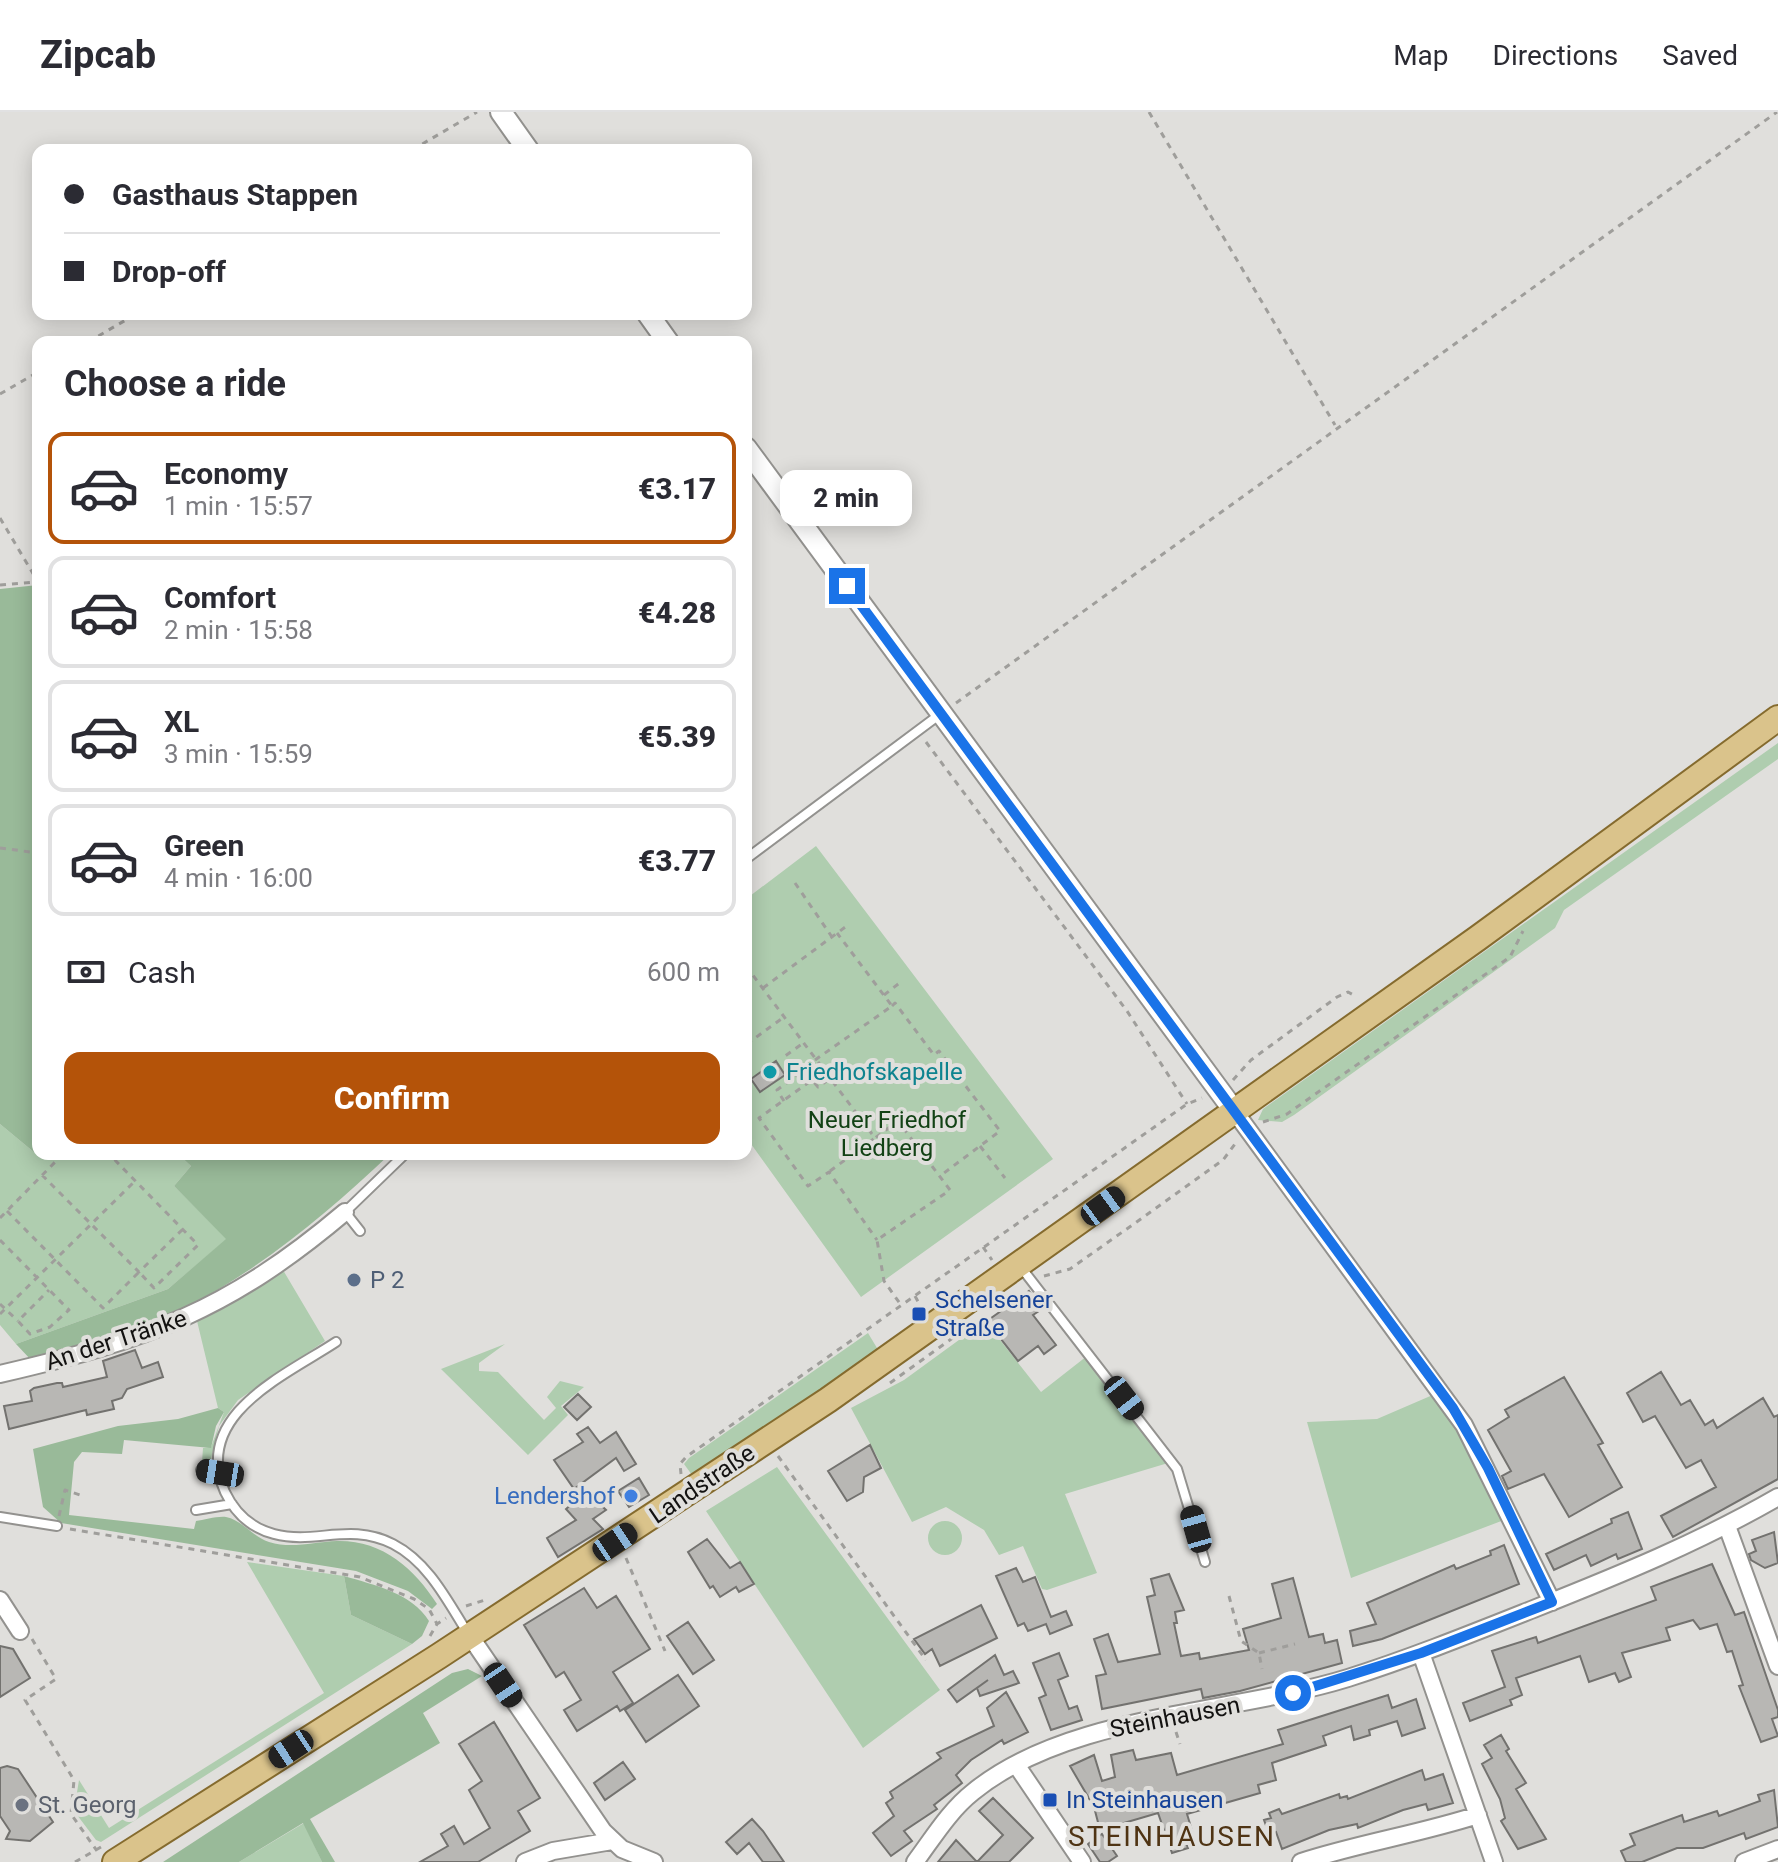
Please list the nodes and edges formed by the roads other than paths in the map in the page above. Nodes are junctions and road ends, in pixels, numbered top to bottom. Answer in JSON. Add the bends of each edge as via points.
{"nodes":[{"id":1,"x":501,"y":112,"type":"edge"},
{"id":2,"x":524,"y":144,"type":"edge"},
{"id":3,"x":752,"y":456,"type":"edge"},
{"id":4,"x":940,"y":714,"type":"junction"},
{"id":5,"x":1778,"y":718,"type":"edge"},
{"id":6,"x":752,"y":854,"type":"edge"},
{"id":7,"x":1235,"y":1112,"type":"junction"},
{"id":8,"x":399,"y":1160,"type":"edge"},
{"id":9,"x":345,"y":1212,"type":"junction"},
{"id":10,"x":360,"y":1231,"type":"dead end"},
{"id":11,"x":1020,"y":1265,"type":"junction"},
{"id":12,"x":336,"y":1342,"type":"dead end"},
{"id":13,"x":0,"y":1374,"type":"edge"},
{"id":14,"x":201,"y":1470,"type":"dead end"},
{"id":15,"x":220,"y":1473,"type":"junction"},
{"id":16,"x":1778,"y":1497,"type":"edge"},
{"id":17,"x":232,"y":1504,"type":"junction"},
{"id":18,"x":196,"y":1510,"type":"dead end"},
{"id":19,"x":0,"y":1517,"type":"edge"},
{"id":20,"x":57,"y":1526,"type":"road end"},
{"id":21,"x":1727,"y":1526,"type":"junction"},
{"id":22,"x":1205,"y":1562,"type":"dead end"},
{"id":23,"x":0,"y":1600,"type":"edge"},
{"id":24,"x":1552,"y":1602,"type":"junction"},
{"id":25,"x":20,"y":1631,"type":"road end"},
{"id":26,"x":470,"y":1636,"type":"junction"},
{"id":27,"x":1421,"y":1653,"type":"junction"},
{"id":28,"x":1778,"y":1666,"type":"edge"},
{"id":29,"x":1017,"y":1766,"type":"junction"},
{"id":30,"x":1478,"y":1815,"type":"junction"},
{"id":31,"x":612,"y":1841,"type":"junction"},
{"id":32,"x":1778,"y":1849,"type":"edge"},
{"id":33,"x":115,"y":1862,"type":"edge"},
{"id":34,"x":525,"y":1862,"type":"edge"},
{"id":35,"x":654,"y":1862,"type":"edge"},
{"id":36,"x":915,"y":1862,"type":"edge"},
{"id":37,"x":1082,"y":1862,"type":"edge"},
{"id":38,"x":1301,"y":1862,"type":"edge"},
{"id":39,"x":1494,"y":1862,"type":"edge"},
{"id":40,"x":1744,"y":1862,"type":"edge"}],
"edges":[{"from":1,"to":2,"type":"street"},
{"from":3,"to":4,"type":"street"},
{"from":4,"to":6,"type":"lane"},
{"from":4,"to":7,"type":"street"},
{"from":5,"to":7,"type":"main road","name":"Landstraße"},
{"from":7,"to":11,"type":"main road","name":"Landstraße"},
{"from":7,"to":24,"type":"street","via":[[1464,1425]]},
{"from":8,"to":9,"type":"lane"},
{"from":9,"to":10,"type":"lane"},
{"from":9,"to":13,"type":"street","name":"An der Tränke","via":[[282,1264],[195,1315],[135,1339]]},
{"from":11,"to":22,"type":"lane","via":[[1177,1469]]},
{"from":11,"to":26,"type":"main road","name":"Landstraße"},
{"from":12,"to":15,"type":"lane","via":[[239,1408],[222,1437]]},
{"from":14,"to":15,"type":"lane"},
{"from":15,"to":17,"type":"lane"},
{"from":16,"to":21,"type":"street","name":"Steinhausen"},
{"from":17,"to":18,"type":"lane"},
{"from":17,"to":26,"type":"lane","via":[[251,1525],[272,1534],[351,1532],[393,1544],[422,1566]]},
{"from":19,"to":20,"type":"lane"},
{"from":21,"to":24,"type":"street","name":"Steinhausen"},
{"from":21,"to":28,"type":"street"},
{"from":23,"to":25,"type":"street"},
{"from":24,"to":27,"type":"street","name":"Steinhausen"},
{"from":26,"to":31,"type":"street"},
{"from":26,"to":33,"type":"main road","name":"Landstraße"},
{"from":27,"to":29,"type":"street","name":"Steinhausen","via":[[1293,1693],[1113,1728]]},
{"from":27,"to":30,"type":"street"},
{"from":29,"to":36,"type":"street","name":"Steinhausen","via":[[959,1803]]},
{"from":29,"to":37,"type":"street"},
{"from":30,"to":38,"type":"street","via":[[1421,1833],[1364,1841]]},
{"from":30,"to":39,"type":"street"},
{"from":31,"to":34,"type":"street","via":[[553,1851]]},
{"from":31,"to":35,"type":"street"},
{"from":32,"to":40,"type":"street"}]}
